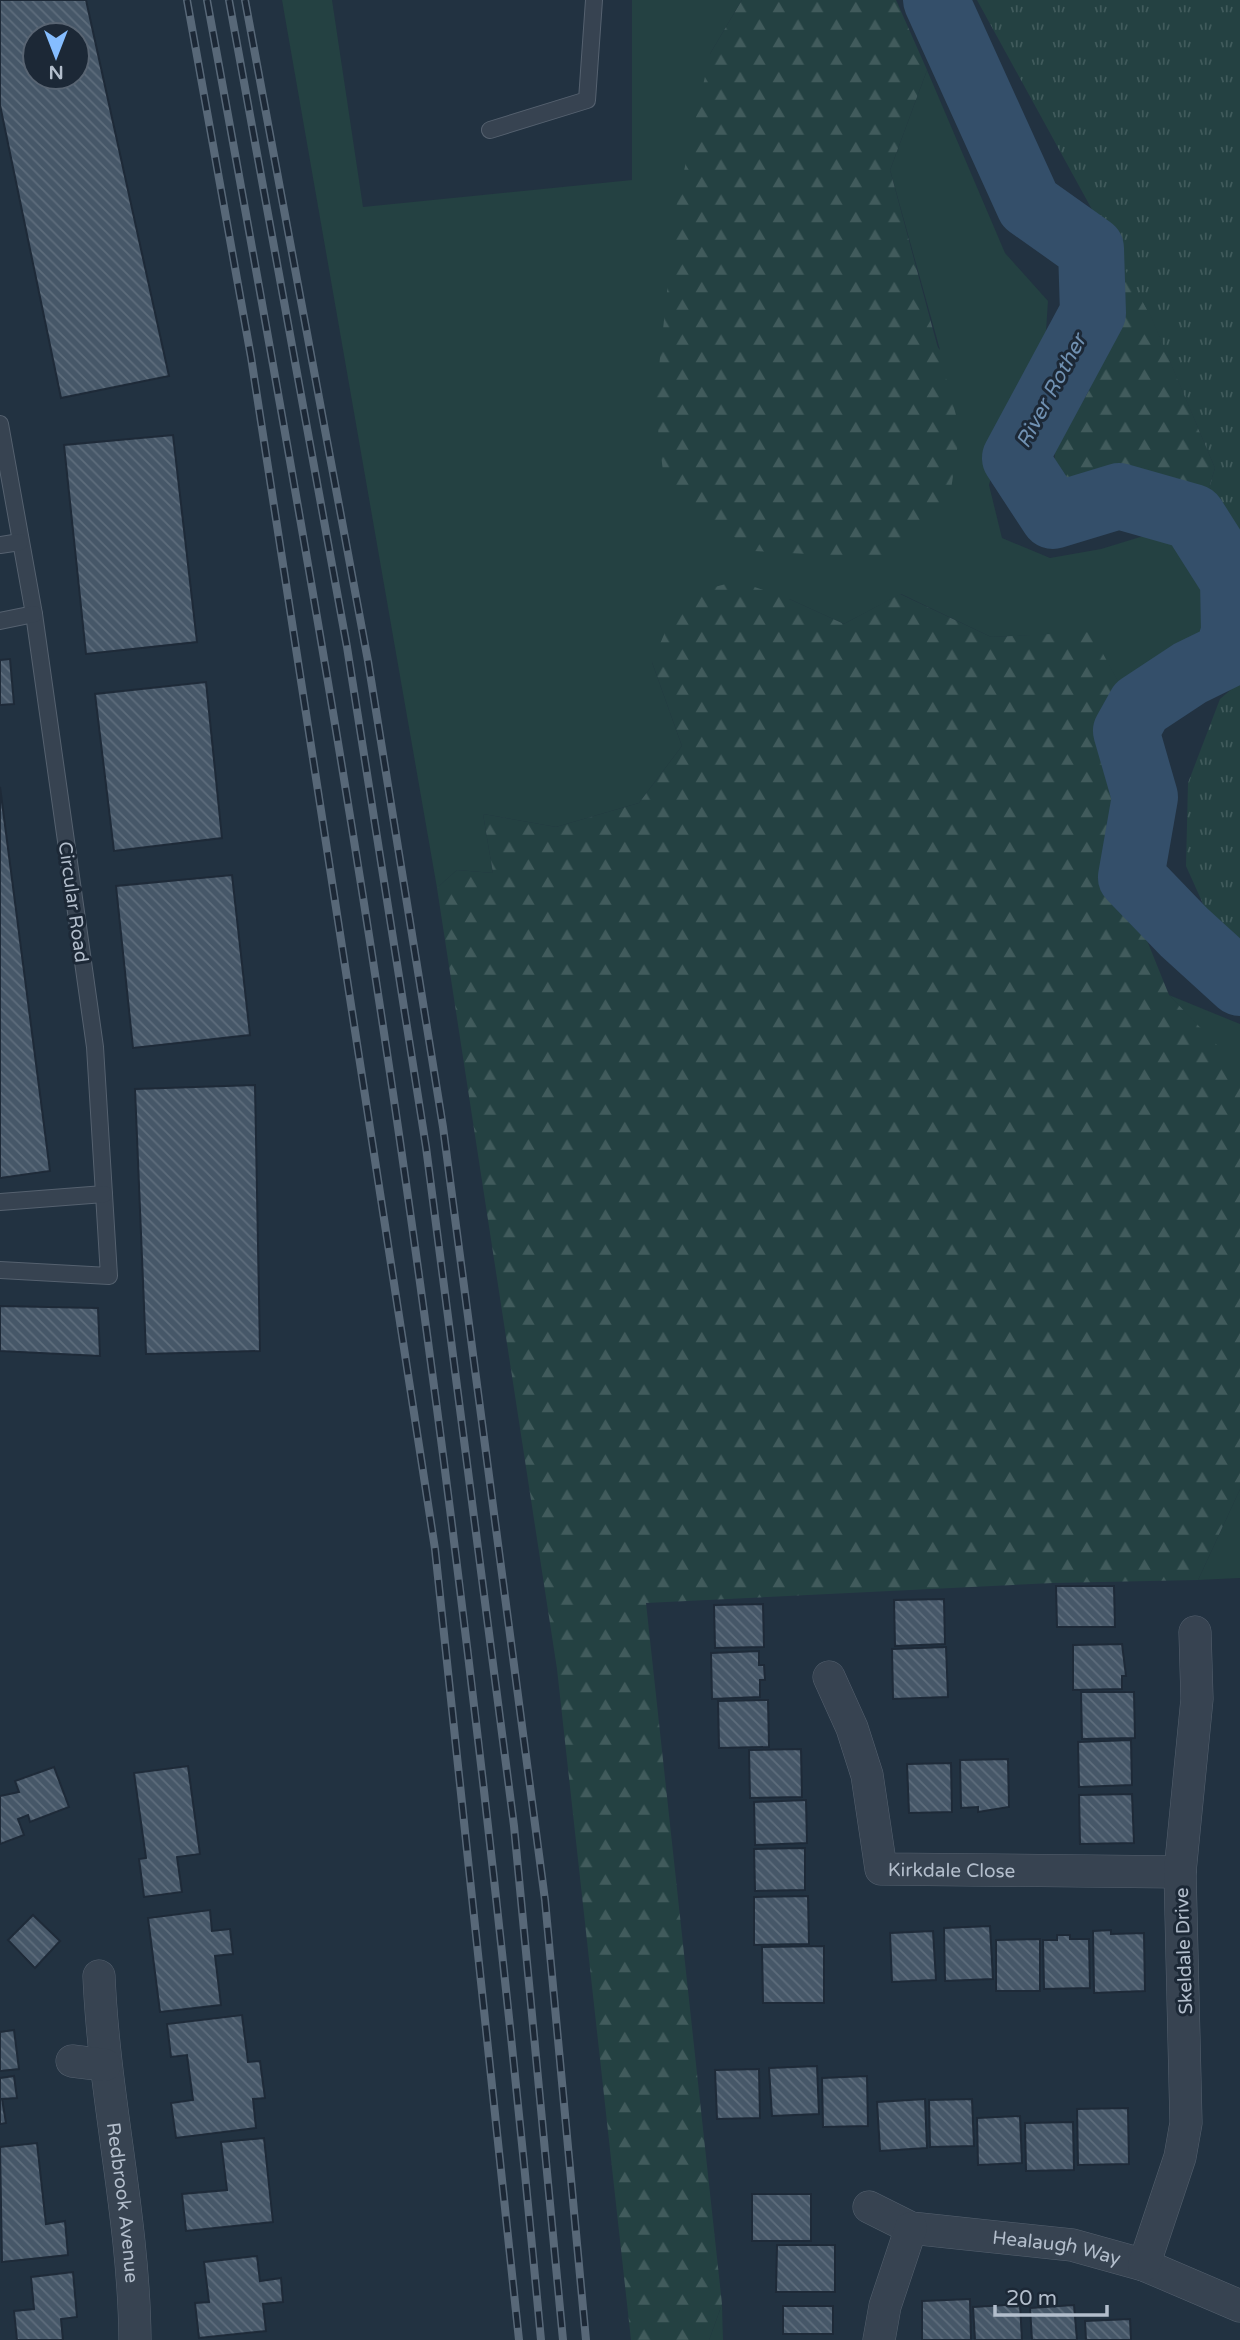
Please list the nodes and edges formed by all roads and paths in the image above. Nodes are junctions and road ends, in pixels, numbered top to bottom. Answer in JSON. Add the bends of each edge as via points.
{"nodes":[{"id":1,"x":594,"y":0,"type":"edge"},
{"id":2,"x":490,"y":130,"type":"dead end"},
{"id":3,"x":0,"y":425,"type":"edge"},
{"id":4,"x":20,"y":542,"type":"junction"},
{"id":5,"x":0,"y":545,"type":"edge"},
{"id":6,"x":34,"y":614,"type":"junction"},
{"id":7,"x":0,"y":621,"type":"edge"},
{"id":8,"x":104,"y":1194,"type":"junction"},
{"id":9,"x":0,"y":1202,"type":"edge"},
{"id":10,"x":0,"y":1270,"type":"edge"},
{"id":11,"x":1195,"y":1632,"type":"dead end"},
{"id":12,"x":829,"y":1677,"type":"dead end"},
{"id":13,"x":1180,"y":1871,"type":"junction"},
{"id":14,"x":99,"y":1976,"type":"dead end"},
{"id":15,"x":72,"y":2061,"type":"dead end"},
{"id":16,"x":105,"y":2065,"type":"junction"},
{"id":17,"x":869,"y":2207,"type":"dead end"},
{"id":18,"x":911,"y":2228,"type":"junction"},
{"id":19,"x":1144,"y":2265,"type":"junction"},
{"id":20,"x":1240,"y":2306,"type":"edge"},
{"id":21,"x":135,"y":2340,"type":"edge"},
{"id":22,"x":879,"y":2340,"type":"edge"}],
"edges":[{"from":1,"to":2,"type":"lane","via":[[587,100]]},
{"from":3,"to":4,"type":"lane","name":"Circular Road"},
{"from":4,"to":5,"type":"lane"},
{"from":4,"to":6,"type":"lane","name":"Circular Road"},
{"from":6,"to":7,"type":"lane"},
{"from":6,"to":8,"type":"lane","name":"Circular Road","via":[[95,1046]]},
{"from":8,"to":9,"type":"lane"},
{"from":8,"to":10,"type":"lane","name":"Circular Road","via":[[108,1276]]},
{"from":11,"to":13,"type":"street","name":"Skeldale Drive","via":[[1197,1699]]},
{"from":12,"to":13,"type":"street","name":"Kirkdale Close","via":[[867,1775],[881,1869]]},
{"from":13,"to":19,"type":"street","name":"Skeldale Drive","via":[[1186,2123],[1180,2157]]},
{"from":14,"to":16,"type":"street","name":"Redbrook Avenue"},
{"from":15,"to":16,"type":"street"},
{"from":16,"to":21,"type":"street","name":"Redbrook Avenue","via":[[135,2279]]},
{"from":17,"to":18,"type":"street","name":"Healaugh Way"},
{"from":18,"to":19,"type":"street","name":"Healaugh Way","via":[[1072,2245]]},
{"from":18,"to":22,"type":"street","via":[[885,2306]]},
{"from":19,"to":20,"type":"street","name":"Healaugh Way"}]}
